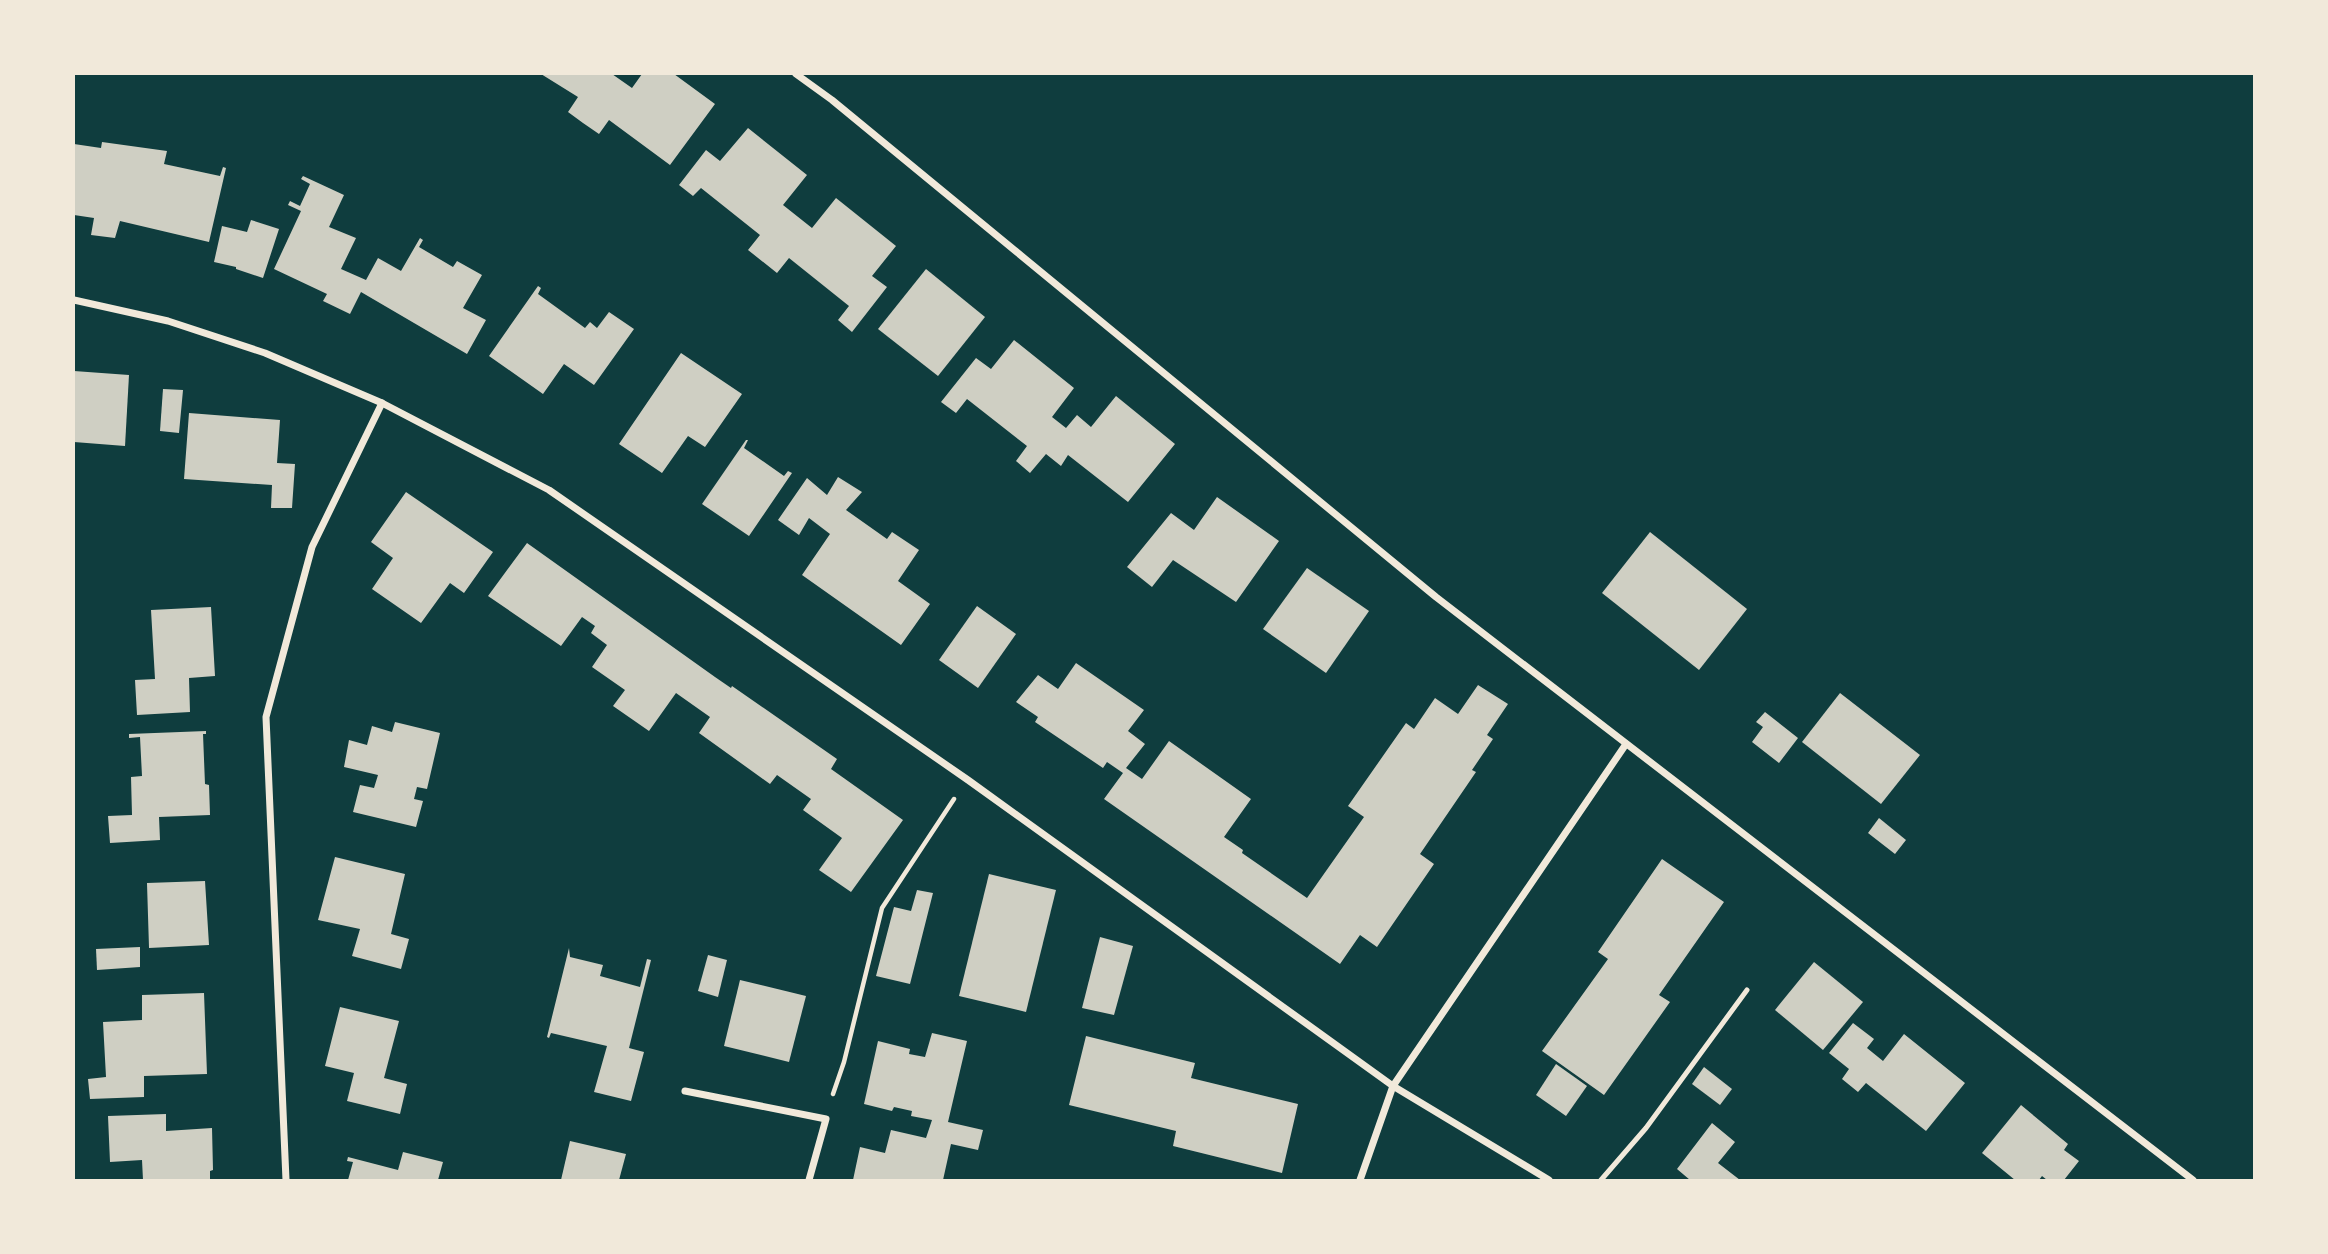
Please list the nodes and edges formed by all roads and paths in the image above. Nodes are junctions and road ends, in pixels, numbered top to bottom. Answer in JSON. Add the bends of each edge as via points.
{"nodes":[{"id":1,"x":796,"y":74,"type":"edge"},
{"id":2,"x":74,"y":300,"type":"edge"},
{"id":3,"x":382,"y":403,"type":"junction"},
{"id":4,"x":1626,"y":744,"type":"junction"},
{"id":5,"x":968,"y":780,"type":"junction"},
{"id":6,"x":1747,"y":990,"type":"dead end"},
{"id":7,"x":1393,"y":1086,"type":"junction"},
{"id":8,"x":684,"y":1091,"type":"dead end"},
{"id":9,"x":826,"y":1119,"type":"junction"},
{"id":10,"x":286,"y":1181,"type":"edge"},
{"id":11,"x":810,"y":1181,"type":"edge"},
{"id":12,"x":1360,"y":1181,"type":"edge"},
{"id":13,"x":1549,"y":1181,"type":"edge"},
{"id":14,"x":1601,"y":1181,"type":"edge"},
{"id":15,"x":2193,"y":1181,"type":"edge"}],
"edges":[{"from":1,"to":4,"type":"street","via":[[1437,597]]},
{"from":2,"to":3,"type":"street","via":[[180,325],[265,353]]},
{"from":3,"to":5,"type":"street","via":[[549,490]]},
{"from":3,"to":10,"type":"street","via":[[312,547],[266,717]]},
{"from":4,"to":7,"type":"street"},
{"from":4,"to":15,"type":"street"},
{"from":5,"to":7,"type":"street"},
{"from":5,"to":9,"type":"path","via":[[882,908]]},
{"from":6,"to":14,"type":"lane","via":[[1646,1128]]},
{"from":7,"to":12,"type":"street"},
{"from":7,"to":13,"type":"street"},
{"from":8,"to":9,"type":"street"},
{"from":9,"to":11,"type":"street"}]}
